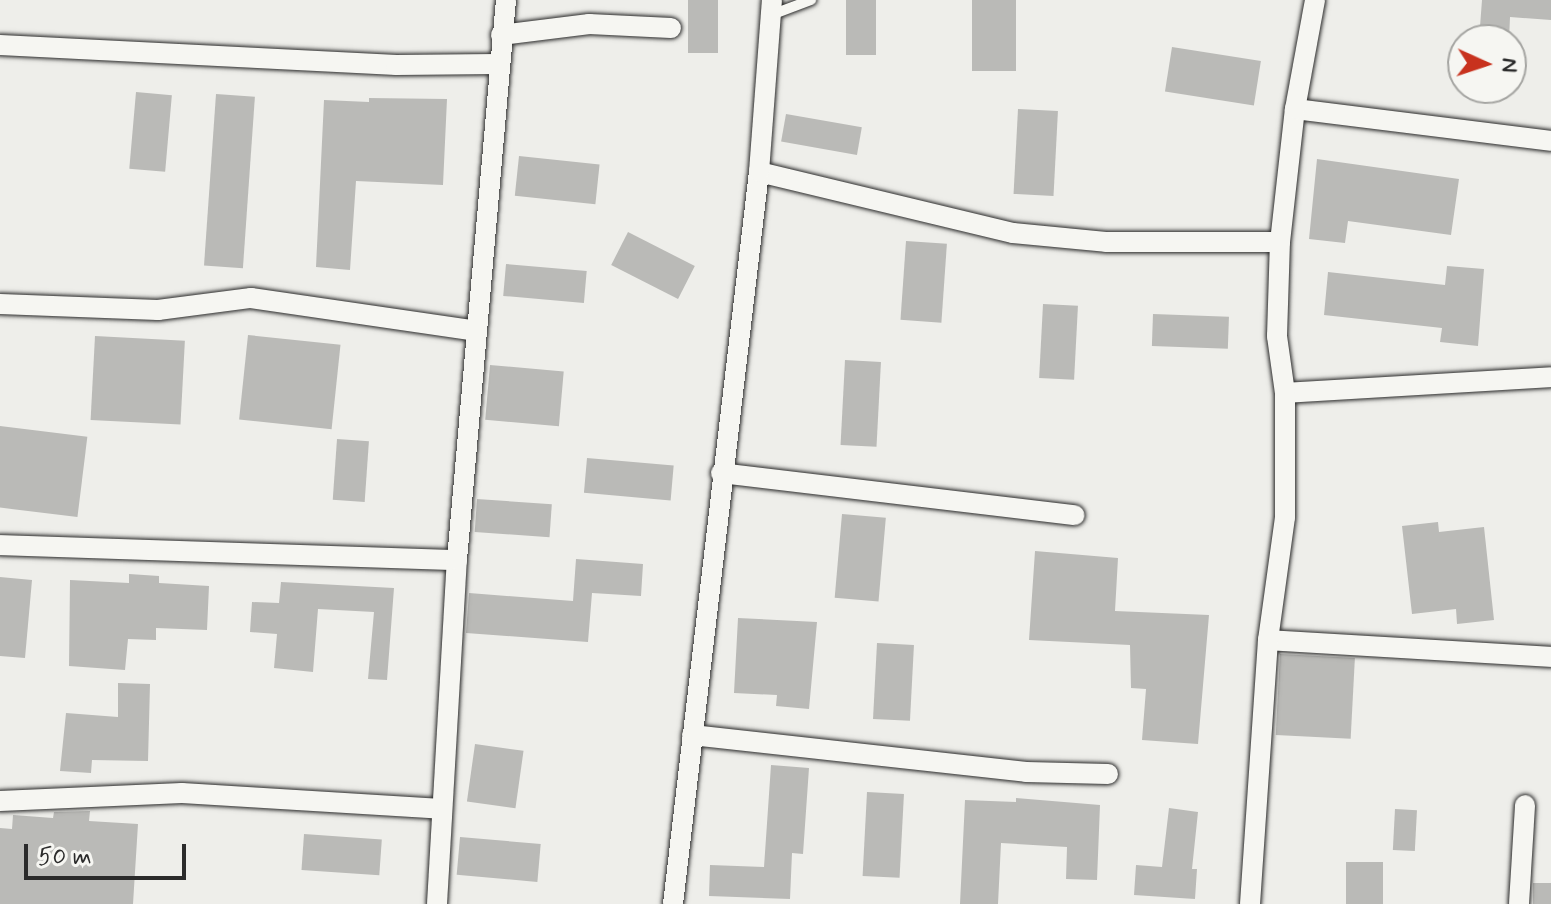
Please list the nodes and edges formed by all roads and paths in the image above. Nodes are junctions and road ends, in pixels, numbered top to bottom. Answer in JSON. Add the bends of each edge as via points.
{"nodes":[{"id":1,"x":506,"y":0,"type":"edge"},
{"id":2,"x":811,"y":0,"type":"edge"},
{"id":3,"x":1315,"y":0,"type":"edge"},
{"id":4,"x":771,"y":8,"type":"edge"},
{"id":5,"x":671,"y":28,"type":"dead end"},
{"id":6,"x":501,"y":35,"type":"junction"},
{"id":7,"x":0,"y":45,"type":"edge"},
{"id":8,"x":497,"y":64,"type":"junction"},
{"id":9,"x":1295,"y":109,"type":"junction"},
{"id":10,"x":1551,"y":141,"type":"edge"},
{"id":11,"x":759,"y":172,"type":"junction"},
{"id":12,"x":1280,"y":242,"type":"junction"},
{"id":13,"x":0,"y":304,"type":"edge"},
{"id":14,"x":476,"y":331,"type":"junction"},
{"id":15,"x":1551,"y":377,"type":"edge"},
{"id":16,"x":1285,"y":393,"type":"junction"},
{"id":17,"x":721,"y":473,"type":"junction"},
{"id":18,"x":1075,"y":515,"type":"dead end"},
{"id":19,"x":0,"y":545,"type":"edge"},
{"id":20,"x":457,"y":560,"type":"junction"},
{"id":21,"x":1268,"y":640,"type":"junction"},
{"id":22,"x":1551,"y":657,"type":"edge"},
{"id":23,"x":692,"y":735,"type":"junction"},
{"id":24,"x":1108,"y":774,"type":"dead end"},
{"id":25,"x":0,"y":801,"type":"edge"},
{"id":26,"x":1525,"y":805,"type":"dead end"},
{"id":27,"x":442,"y":809,"type":"junction"},
{"id":28,"x":437,"y":904,"type":"edge"},
{"id":29,"x":673,"y":904,"type":"edge"},
{"id":30,"x":1250,"y":904,"type":"edge"},
{"id":31,"x":1519,"y":904,"type":"edge"}],
"edges":[{"from":1,"to":6,"type":"street"},
{"from":2,"to":4,"type":"lane"},
{"from":3,"to":9,"type":"street"},
{"from":4,"to":11,"type":"street"},
{"from":5,"to":6,"type":"street","via":[[589,24]]},
{"from":6,"to":8,"type":"street"},
{"from":7,"to":8,"type":"street","via":[[396,65]]},
{"from":8,"to":14,"type":"street"},
{"from":9,"to":10,"type":"street"},
{"from":9,"to":12,"type":"street"},
{"from":11,"to":12,"type":"street","via":[[1013,233],[1106,242]]},
{"from":11,"to":17,"type":"street"},
{"from":12,"to":16,"type":"street","via":[[1277,336]]},
{"from":13,"to":14,"type":"street","via":[[158,310],[251,298]]},
{"from":14,"to":20,"type":"street"},
{"from":15,"to":16,"type":"street"},
{"from":16,"to":21,"type":"street","via":[[1285,517]]},
{"from":17,"to":18,"type":"street"},
{"from":17,"to":23,"type":"street"},
{"from":19,"to":20,"type":"street"},
{"from":20,"to":27,"type":"street"},
{"from":21,"to":22,"type":"street"},
{"from":21,"to":30,"type":"street"},
{"from":23,"to":24,"type":"street","via":[[1026,772]]},
{"from":23,"to":29,"type":"street"},
{"from":25,"to":27,"type":"street","via":[[182,793]]},
{"from":26,"to":31,"type":"street"},
{"from":27,"to":28,"type":"street"}]}
